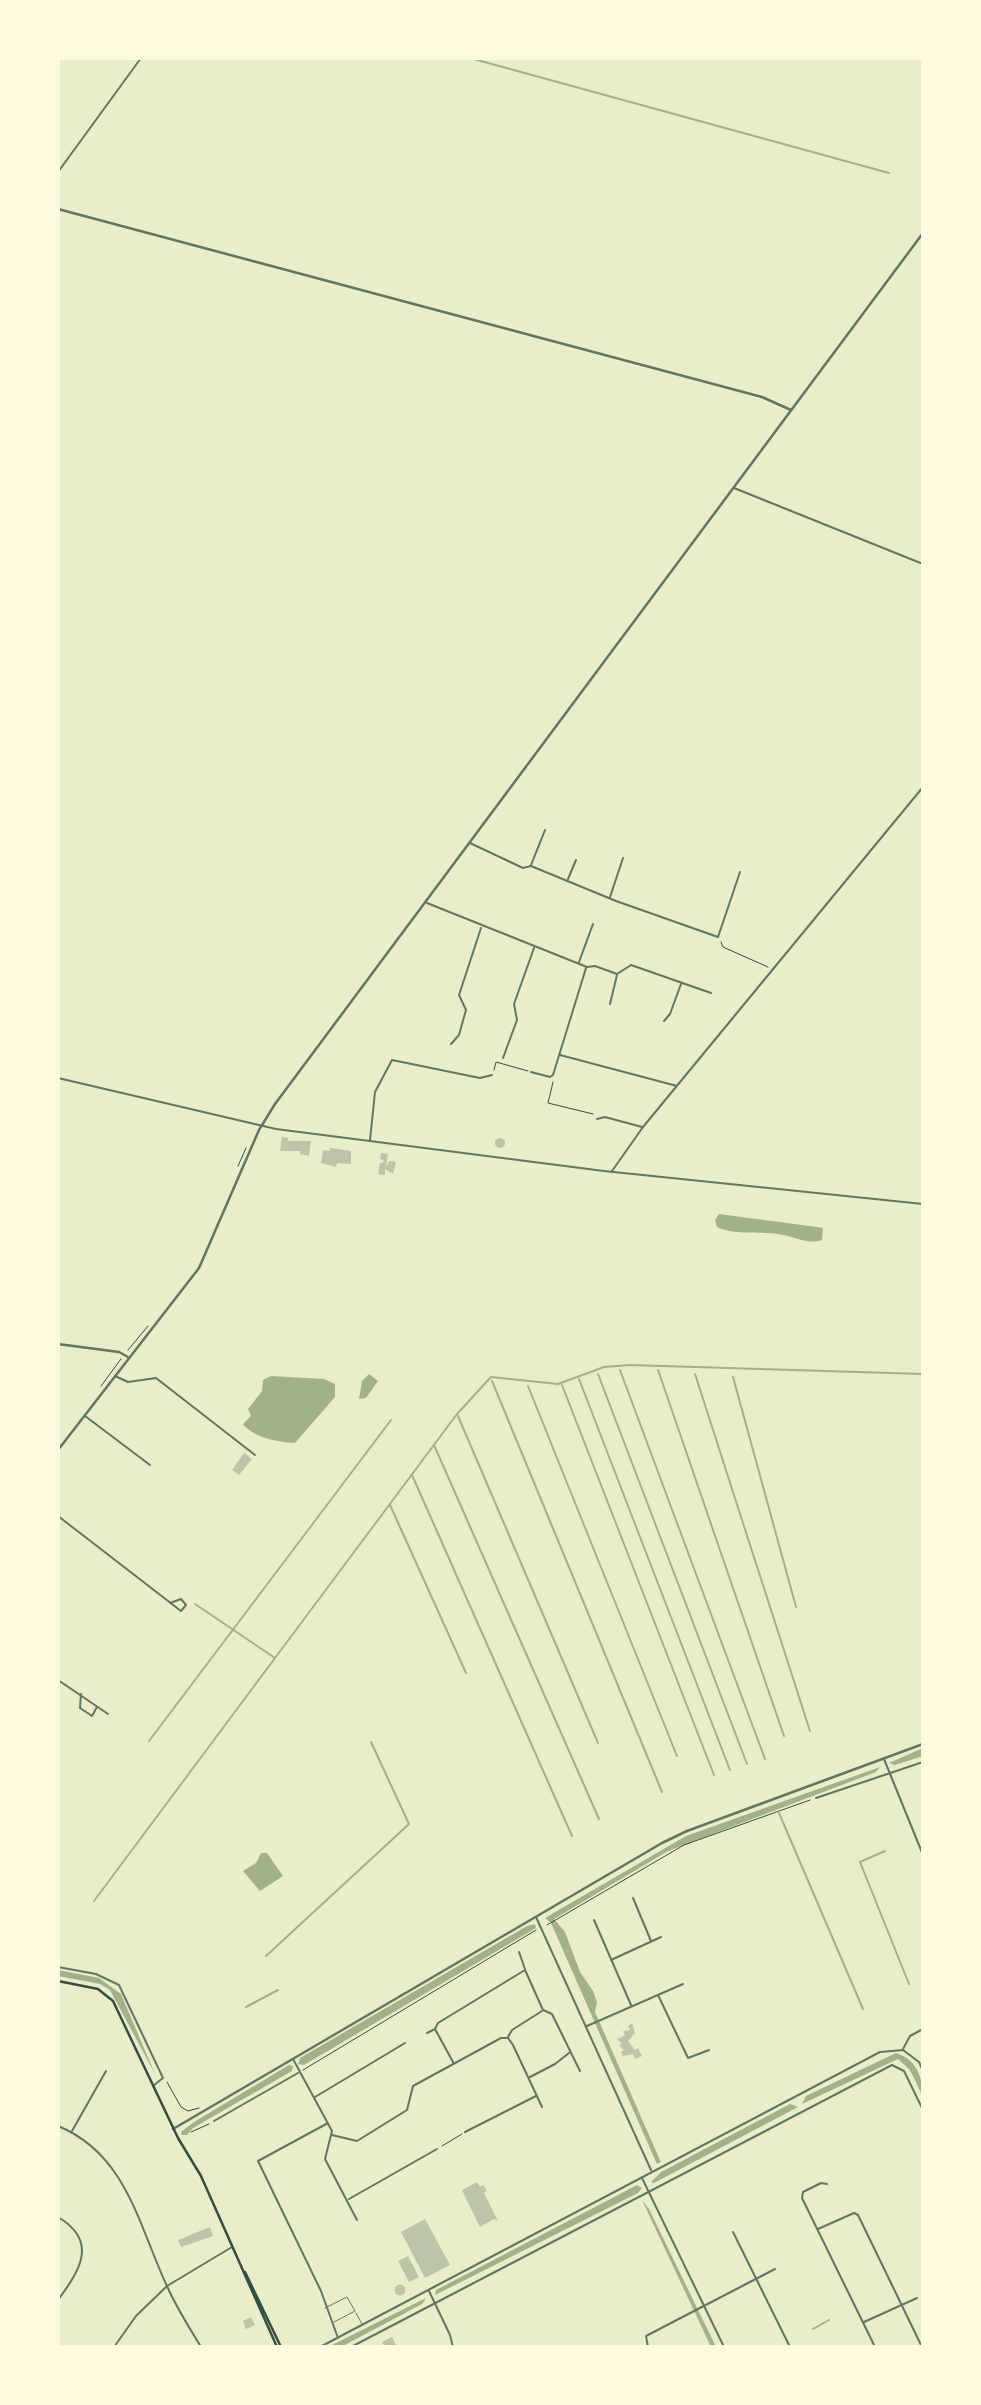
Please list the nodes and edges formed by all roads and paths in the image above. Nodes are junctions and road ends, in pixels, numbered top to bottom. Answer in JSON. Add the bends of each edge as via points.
{"nodes":[{"id":1,"x":141,"y":58,"type":"edge"},
{"id":2,"x":58,"y":172,"type":"edge"},
{"id":3,"x":58,"y":209,"type":"edge"},
{"id":4,"x":923,"y":233,"type":"edge"},
{"id":5,"x":792,"y":410,"type":"junction"},
{"id":6,"x":734,"y":488,"type":"junction"},
{"id":7,"x":923,"y":564,"type":"edge"},
{"id":8,"x":923,"y":787,"type":"edge"},
{"id":9,"x":545,"y":830,"type":"dead end"},
{"id":10,"x":470,"y":843,"type":"junction"},
{"id":11,"x":623,"y":858,"type":"dead end"},
{"id":12,"x":576,"y":860,"type":"dead end"},
{"id":13,"x":531,"y":866,"type":"junction"},
{"id":14,"x":740,"y":872,"type":"dead end"},
{"id":15,"x":568,"y":880,"type":"junction"},
{"id":16,"x":610,"y":898,"type":"junction"},
{"id":17,"x":426,"y":902,"type":"junction"},
{"id":18,"x":593,"y":924,"type":"dead end"},
{"id":19,"x":481,"y":927,"type":"junction"},
{"id":20,"x":718,"y":937,"type":"junction"},
{"id":21,"x":534,"y":947,"type":"junction"},
{"id":22,"x":579,"y":963,"type":"junction"},
{"id":23,"x":587,"y":967,"type":"junction"},
{"id":24,"x":774,"y":971,"type":"junction"},
{"id":25,"x":617,"y":974,"type":"junction"},
{"id":26,"x":681,"y":983,"type":"junction"},
{"id":27,"x":711,"y":993,"type":"dead end"},
{"id":28,"x":610,"y":1004,"type":"dead end"},
{"id":29,"x":664,"y":1021,"type":"dead end"},
{"id":30,"x":451,"y":1044,"type":"dead end"},
{"id":31,"x":558,"y":1055,"type":"junction"},
{"id":32,"x":503,"y":1058,"type":"dead end"},
{"id":33,"x":531,"y":1072,"type":"joint"},
{"id":34,"x":492,"y":1075,"type":"joint"},
{"id":35,"x":552,"y":1076,"type":"junction"},
{"id":36,"x":58,"y":1078,"type":"edge"},
{"id":37,"x":678,"y":1086,"type":"junction"},
{"id":38,"x":597,"y":1119,"type":"joint"},
{"id":39,"x":261,"y":1126,"type":"junction"},
{"id":40,"x":643,"y":1127,"type":"junction"},
{"id":41,"x":370,"y":1141,"type":"junction"},
{"id":42,"x":612,"y":1172,"type":"junction"},
{"id":43,"x":923,"y":1204,"type":"edge"},
{"id":44,"x":58,"y":1344,"type":"edge"},
{"id":45,"x":128,"y":1357,"type":"junction"},
{"id":46,"x":115,"y":1375,"type":"junction"},
{"id":47,"x":84,"y":1415,"type":"junction"},
{"id":48,"x":58,"y":1450,"type":"edge"},
{"id":49,"x":255,"y":1455,"type":"dead end"},
{"id":50,"x":150,"y":1465,"type":"dead end"},
{"id":51,"x":58,"y":1516,"type":"edge"},
{"id":52,"x":170,"y":1602,"type":"dead end"},
{"id":53,"x":58,"y":1679,"type":"edge"},
{"id":54,"x":81,"y":1694,"type":"junction"},
{"id":55,"x":98,"y":1706,"type":"junction"},
{"id":56,"x":108,"y":1714,"type":"dead end"},
{"id":57,"x":923,"y":1744,"type":"edge"},
{"id":58,"x":883,"y":1759,"type":"junction"},
{"id":59,"x":923,"y":1762,"type":"edge"},
{"id":60,"x":890,"y":1773,"type":"junction"},
{"id":61,"x":816,"y":1798,"type":"joint"},
{"id":62,"x":923,"y":1856,"type":"edge"},
{"id":63,"x":633,"y":1898,"type":"dead end"},
{"id":64,"x":536,"y":1916,"type":"junction"},
{"id":65,"x":594,"y":1920,"type":"dead end"},
{"id":66,"x":542,"y":1927,"type":"junction"},
{"id":67,"x":661,"y":1937,"type":"dead end"},
{"id":68,"x":651,"y":1942,"type":"junction"},
{"id":69,"x":519,"y":1952,"type":"dead end"},
{"id":70,"x":610,"y":1960,"type":"junction"},
{"id":71,"x":58,"y":1967,"type":"edge"},
{"id":72,"x":526,"y":1970,"type":"junction"},
{"id":73,"x":58,"y":1981,"type":"edge"},
{"id":74,"x":683,"y":1983,"type":"dead end"},
{"id":75,"x":658,"y":1995,"type":"junction"},
{"id":76,"x":631,"y":2006,"type":"junction"},
{"id":77,"x":543,"y":2010,"type":"junction"},
{"id":78,"x":586,"y":2026,"type":"junction"},
{"id":79,"x":435,"y":2029,"type":"junction"},
{"id":80,"x":923,"y":2029,"type":"edge"},
{"id":81,"x":428,"y":2033,"type":"dead end"},
{"id":82,"x":508,"y":2038,"type":"junction"},
{"id":83,"x":405,"y":2043,"type":"dead end"},
{"id":84,"x":903,"y":2049,"type":"junction"},
{"id":85,"x":709,"y":2050,"type":"dead end"},
{"id":86,"x":570,"y":2052,"type":"junction"},
{"id":87,"x":293,"y":2059,"type":"junction"},
{"id":88,"x":453,"y":2063,"type":"junction"},
{"id":89,"x":106,"y":2071,"type":"dead end"},
{"id":90,"x":580,"y":2071,"type":"dead end"},
{"id":91,"x":923,"y":2071,"type":"edge"},
{"id":92,"x":299,"y":2073,"type":"junction"},
{"id":93,"x":163,"y":2078,"type":"junction"},
{"id":94,"x":529,"y":2078,"type":"junction"},
{"id":95,"x":153,"y":2087,"type":"junction"},
{"id":96,"x":537,"y":2096,"type":"junction"},
{"id":97,"x":314,"y":2097,"type":"junction"},
{"id":98,"x":207,"y":2104,"type":"dead end"},
{"id":99,"x":542,"y":2107,"type":"dead end"},
{"id":100,"x":923,"y":2110,"type":"edge"},
{"id":101,"x":214,"y":2121,"type":"joint"},
{"id":102,"x":328,"y":2123,"type":"junction"},
{"id":103,"x":58,"y":2126,"type":"edge"},
{"id":104,"x":173,"y":2129,"type":"junction"},
{"id":105,"x":72,"y":2132,"type":"junction"},
{"id":106,"x":191,"y":2132,"type":"dead end"},
{"id":107,"x":465,"y":2132,"type":"joint"},
{"id":108,"x":332,"y":2134,"type":"junction"},
{"id":109,"x":437,"y":2149,"type":"joint"},
{"id":110,"x":652,"y":2171,"type":"junction"},
{"id":111,"x":642,"y":2177,"type":"junction"},
{"id":112,"x":827,"y":2184,"type":"dead end"},
{"id":113,"x":649,"y":2190,"type":"junction"},
{"id":114,"x":348,"y":2199,"type":"junction"},
{"id":115,"x":58,"y":2217,"type":"edge"},
{"id":116,"x":357,"y":2220,"type":"dead end"},
{"id":117,"x":816,"y":2229,"type":"junction"},
{"id":118,"x":733,"y":2232,"type":"dead end"},
{"id":119,"x":233,"y":2246,"type":"junction"},
{"id":120,"x":775,"y":2270,"type":"dead end"},
{"id":121,"x":755,"y":2279,"type":"junction"},
{"id":122,"x":167,"y":2286,"type":"junction"},
{"id":123,"x":429,"y":2290,"type":"junction"},
{"id":124,"x":916,"y":2298,"type":"dead end"},
{"id":125,"x":58,"y":2300,"type":"edge"},
{"id":126,"x":435,"y":2303,"type":"junction"},
{"id":127,"x":704,"y":2305,"type":"junction"},
{"id":128,"x":902,"y":2306,"type":"junction"},
{"id":129,"x":325,"y":2308,"type":"junction"},
{"id":130,"x":355,"y":2311,"type":"junction"},
{"id":131,"x":863,"y":2322,"type":"junction"},
{"id":132,"x":331,"y":2323,"type":"junction"},
{"id":133,"x":363,"y":2325,"type":"junction"},
{"id":134,"x":338,"y":2338,"type":"junction"},
{"id":135,"x":114,"y":2347,"type":"edge"},
{"id":136,"x":201,"y":2347,"type":"edge"},
{"id":137,"x":279,"y":2347,"type":"edge"},
{"id":138,"x":320,"y":2347,"type":"edge"},
{"id":139,"x":351,"y":2347,"type":"edge"},
{"id":140,"x":453,"y":2347,"type":"edge"},
{"id":141,"x":648,"y":2347,"type":"edge"},
{"id":142,"x":724,"y":2347,"type":"edge"},
{"id":143,"x":790,"y":2347,"type":"edge"},
{"id":144,"x":875,"y":2347,"type":"edge"},
{"id":145,"x":922,"y":2347,"type":"edge"}],
"edges":[{"from":1,"to":2,"type":"street"},
{"from":3,"to":5,"type":"street","via":[[762,397]]},
{"from":4,"to":5,"type":"street"},
{"from":5,"to":6,"type":"street"},
{"from":6,"to":7,"type":"street"},
{"from":6,"to":10,"type":"street"},
{"from":8,"to":24,"type":"street"},
{"from":9,"to":13,"type":"street"},
{"from":10,"to":13,"type":"street","via":[[523,868]]},
{"from":10,"to":17,"type":"street"},
{"from":11,"to":16,"type":"street"},
{"from":12,"to":15,"type":"street"},
{"from":13,"to":15,"type":"street"},
{"from":14,"to":20,"type":"street"},
{"from":15,"to":16,"type":"street"},
{"from":16,"to":20,"type":"street"},
{"from":17,"to":19,"type":"street"},
{"from":17,"to":39,"type":"street"},
{"from":18,"to":22,"type":"street"},
{"from":19,"to":21,"type":"street"},
{"from":19,"to":30,"type":"street","via":[[458,995],[466,1010],[459,1035]]},
{"from":20,"to":24,"type":"path","via":[[723,947]]},
{"from":21,"to":22,"type":"street"},
{"from":21,"to":32,"type":"street","via":[[514,1004],[517,1020]]},
{"from":22,"to":23,"type":"street"},
{"from":23,"to":25,"type":"street"},
{"from":23,"to":31,"type":"street"},
{"from":24,"to":37,"type":"street"},
{"from":25,"to":26,"type":"street","via":[[631,965]]},
{"from":25,"to":28,"type":"street"},
{"from":26,"to":27,"type":"street"},
{"from":26,"to":29,"type":"street"},
{"from":31,"to":35,"type":"street"},
{"from":31,"to":37,"type":"street"},
{"from":33,"to":34,"type":"path","via":[[496,1062]]},
{"from":33,"to":35,"type":"street"},
{"from":34,"to":41,"type":"street","via":[[480,1078],[392,1060],[375,1092]]},
{"from":35,"to":38,"type":"path","via":[[548,1103],[592,1112]]},
{"from":36,"to":39,"type":"street"},
{"from":37,"to":40,"type":"street"},
{"from":38,"to":40,"type":"street"},
{"from":39,"to":41,"type":"street"},
{"from":39,"to":45,"type":"street","via":[[203,1261]]},
{"from":40,"to":42,"type":"street"},
{"from":41,"to":42,"type":"street"},
{"from":42,"to":43,"type":"street"},
{"from":44,"to":45,"type":"street"},
{"from":45,"to":46,"type":"street"},
{"from":46,"to":47,"type":"street"},
{"from":46,"to":49,"type":"street","via":[[128,1382],[156,1378]]},
{"from":47,"to":48,"type":"street"},
{"from":47,"to":50,"type":"street"},
{"from":51,"to":52,"type":"street"},
{"from":53,"to":54,"type":"street"},
{"from":54,"to":55,"type":"street"},
{"from":54,"to":55,"type":"street","via":[[80,1708],[92,1716]]},
{"from":55,"to":56,"type":"street"},
{"from":57,"to":58,"type":"street"},
{"from":58,"to":60,"type":"street"},
{"from":58,"to":64,"type":"street","via":[[687,1831]]},
{"from":59,"to":60,"type":"street"},
{"from":60,"to":61,"type":"street"},
{"from":60,"to":62,"type":"street"},
{"from":61,"to":66,"type":"path","via":[[684,1845]]},
{"from":63,"to":68,"type":"street"},
{"from":64,"to":66,"type":"street"},
{"from":64,"to":87,"type":"street"},
{"from":65,"to":70,"type":"street"},
{"from":66,"to":78,"type":"street"},
{"from":66,"to":92,"type":"path"},
{"from":67,"to":68,"type":"street"},
{"from":68,"to":70,"type":"street"},
{"from":69,"to":72,"type":"street"},
{"from":70,"to":76,"type":"street"},
{"from":71,"to":93,"type":"street","via":[[96,1974],[119,1986]]},
{"from":72,"to":77,"type":"street"},
{"from":72,"to":79,"type":"street"},
{"from":73,"to":95,"type":"main road","via":[[99,1989],[113,2001]]},
{"from":74,"to":75,"type":"street"},
{"from":75,"to":76,"type":"street"},
{"from":75,"to":85,"type":"street","via":[[688,2059]]},
{"from":76,"to":78,"type":"street"},
{"from":77,"to":82,"type":"street","via":[[512,2030]]},
{"from":77,"to":86,"type":"street","via":[[552,2014]]},
{"from":78,"to":110,"type":"street"},
{"from":79,"to":81,"type":"street"},
{"from":79,"to":88,"type":"street"},
{"from":80,"to":84,"type":"street","via":[[910,2036]]},
{"from":82,"to":88,"type":"street"},
{"from":82,"to":94,"type":"street"},
{"from":83,"to":97,"type":"street"},
{"from":84,"to":91,"type":"street"},
{"from":84,"to":110,"type":"street","via":[[880,2052]]},
{"from":86,"to":90,"type":"street"},
{"from":86,"to":94,"type":"street"},
{"from":87,"to":92,"type":"street"},
{"from":87,"to":104,"type":"street"},
{"from":88,"to":108,"type":"street","via":[[413,2086],[407,2110],[400,2117],[357,2141]]},
{"from":89,"to":105,"type":"street"},
{"from":92,"to":97,"type":"street"},
{"from":92,"to":101,"type":"street"},
{"from":93,"to":95,"type":"street"},
{"from":93,"to":98,"type":"path","via":[[185,2109]]},
{"from":94,"to":96,"type":"street"},
{"from":95,"to":104,"type":"main road"},
{"from":96,"to":99,"type":"street"},
{"from":96,"to":107,"type":"street"},
{"from":97,"to":102,"type":"street"},
{"from":100,"to":113,"type":"street","via":[[904,2071],[892,2065]]},
{"from":101,"to":106,"type":"path"},
{"from":102,"to":108,"type":"street"},
{"from":102,"to":129,"type":"street","via":[[258,2161]]},
{"from":103,"to":105,"type":"street"},
{"from":104,"to":119,"type":"main road"},
{"from":105,"to":122,"type":"street","via":[[122,2182]]},
{"from":107,"to":109,"type":"path"},
{"from":108,"to":114,"type":"street","via":[[325,2159]]},
{"from":109,"to":114,"type":"street"},
{"from":110,"to":111,"type":"street"},
{"from":111,"to":113,"type":"street"},
{"from":111,"to":123,"type":"street"},
{"from":112,"to":117,"type":"street","via":[[803,2192]]},
{"from":113,"to":126,"type":"street"},
{"from":113,"to":127,"type":"street"},
{"from":114,"to":116,"type":"street"},
{"from":115,"to":125,"type":"street","via":[[80,2235],[83,2250]]},
{"from":117,"to":128,"type":"street","via":[[858,2215]]},
{"from":117,"to":131,"type":"street"},
{"from":118,"to":121,"type":"street"},
{"from":119,"to":122,"type":"street"},
{"from":119,"to":137,"type":"main road"},
{"from":120,"to":121,"type":"street"},
{"from":121,"to":127,"type":"street"},
{"from":121,"to":143,"type":"street"},
{"from":122,"to":135,"type":"street","via":[[136,2316]]},
{"from":122,"to":136,"type":"street"},
{"from":123,"to":126,"type":"street"},
{"from":123,"to":133,"type":"street"},
{"from":124,"to":128,"type":"street"},
{"from":126,"to":139,"type":"street"},
{"from":126,"to":140,"type":"street"},
{"from":127,"to":141,"type":"street","via":[[646,2336]]},
{"from":127,"to":142,"type":"street"},
{"from":128,"to":131,"type":"street"},
{"from":128,"to":145,"type":"street"},
{"from":129,"to":130,"type":"lane","via":[[347,2297]]},
{"from":129,"to":132,"type":"street"},
{"from":130,"to":132,"type":"lane"},
{"from":130,"to":133,"type":"lane"},
{"from":131,"to":144,"type":"street"},
{"from":132,"to":134,"type":"street"},
{"from":133,"to":134,"type":"street"},
{"from":134,"to":138,"type":"street"}]}
